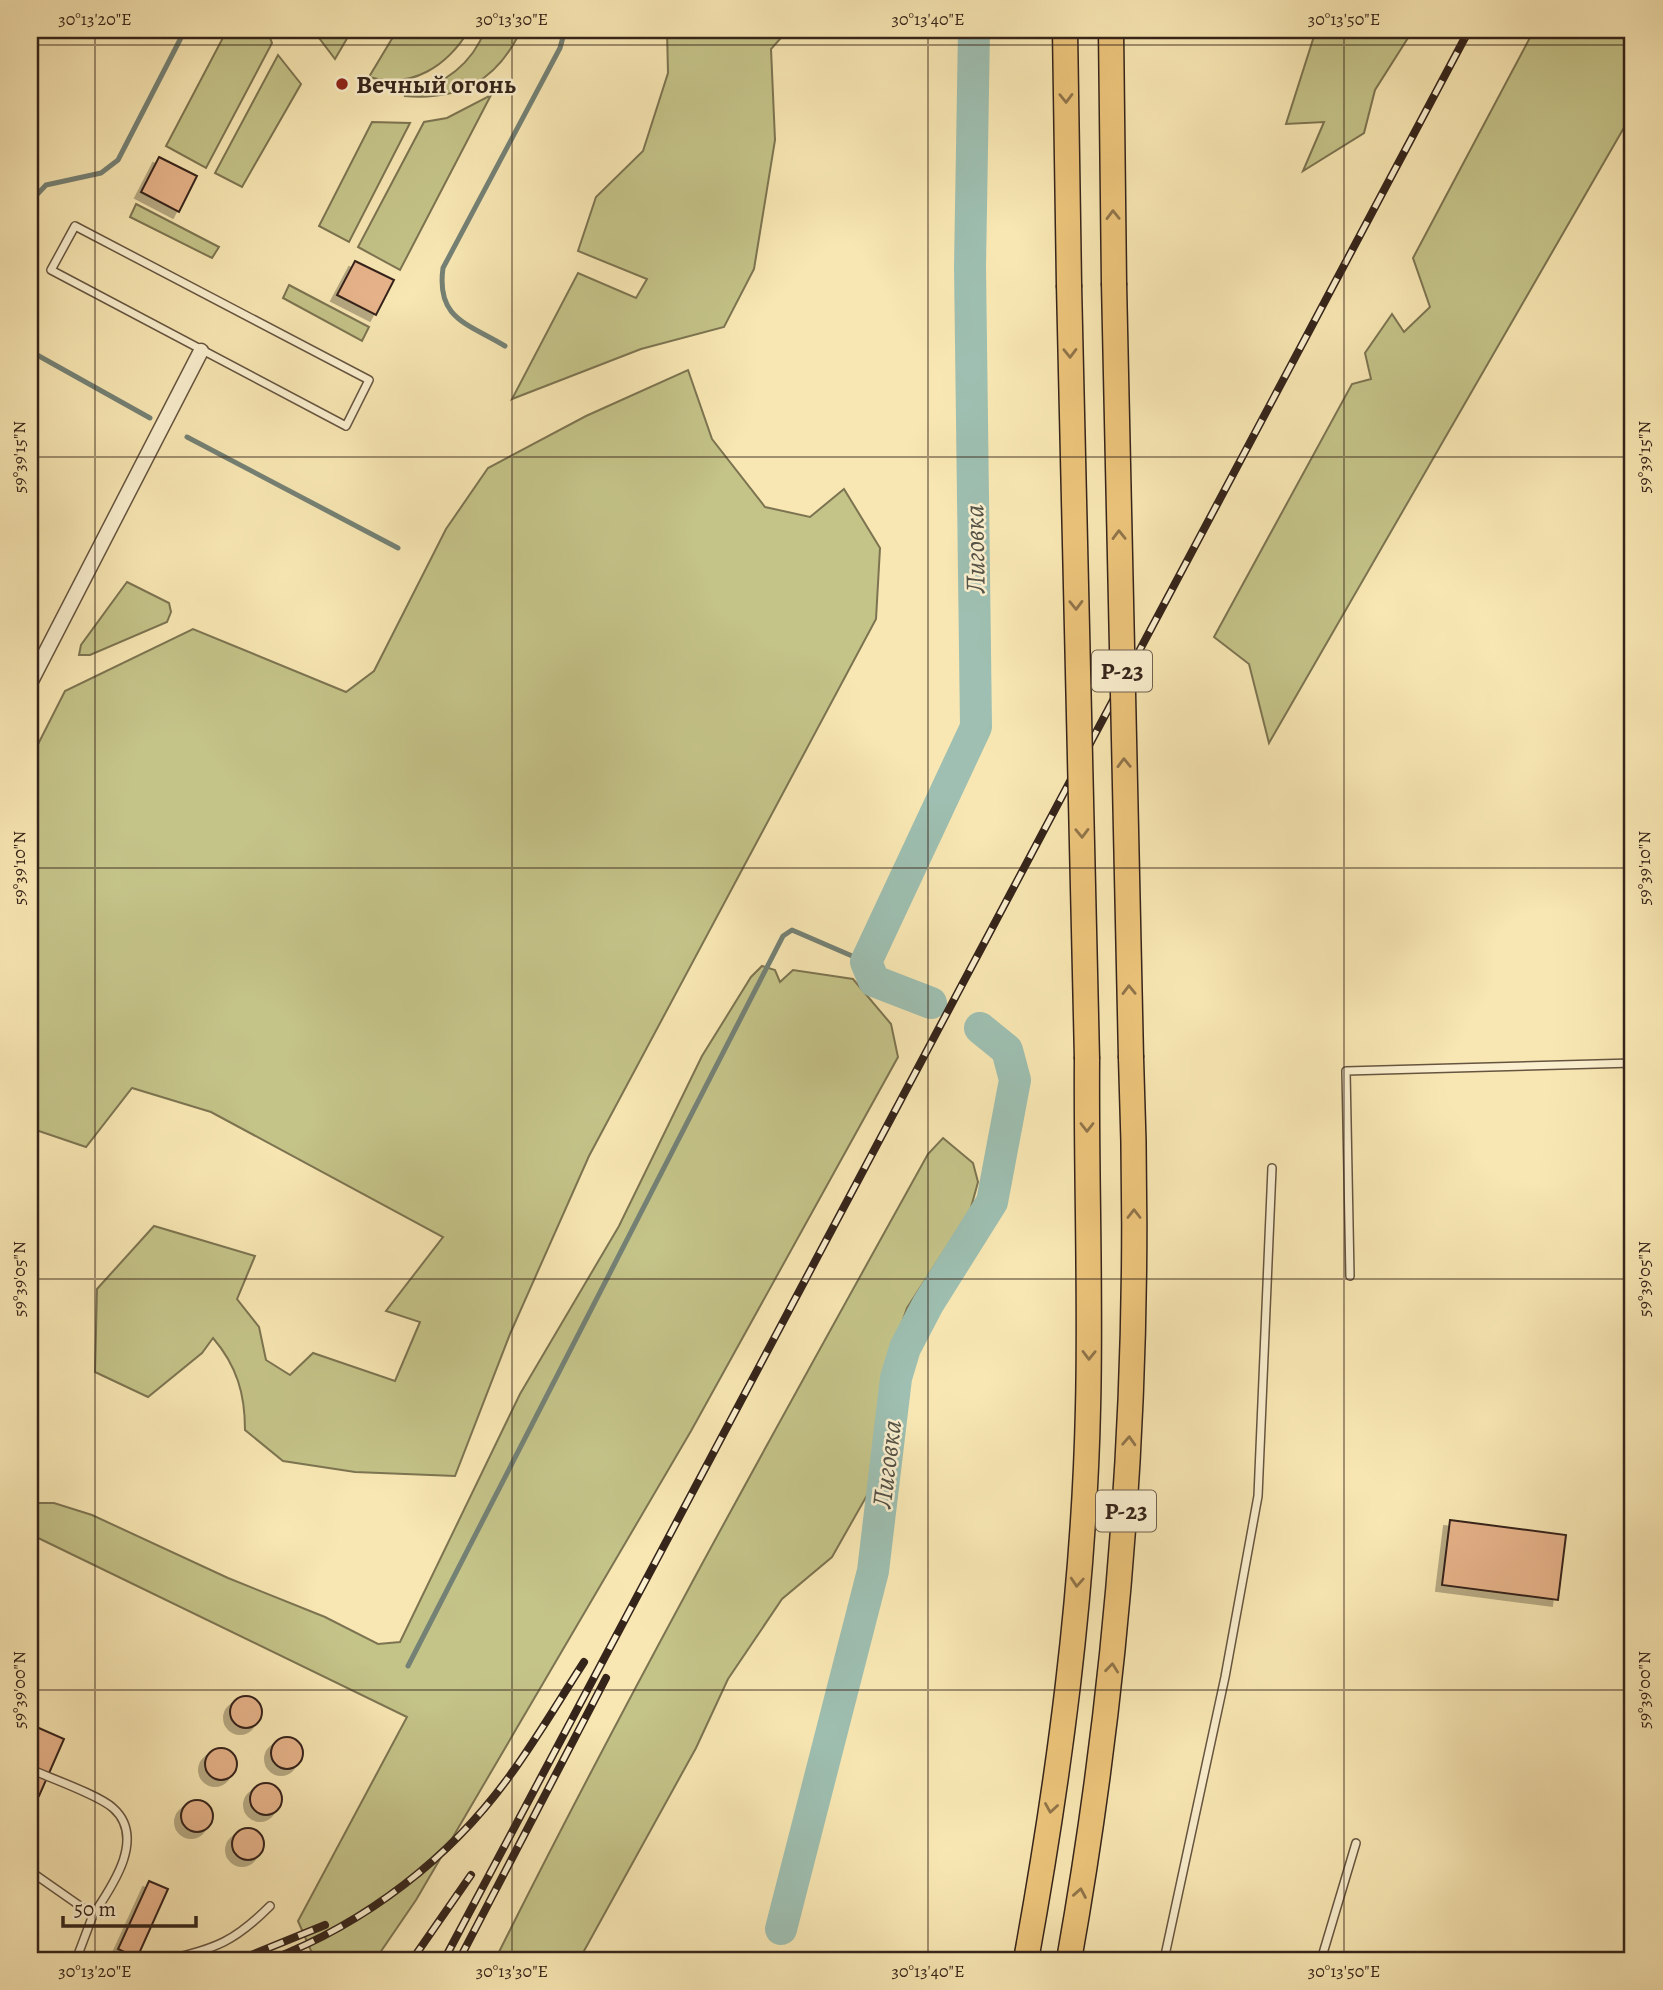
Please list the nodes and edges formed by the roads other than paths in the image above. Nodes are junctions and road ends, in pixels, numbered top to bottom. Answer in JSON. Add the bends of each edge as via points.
{"nodes":[{"id":1,"x":1065,"y":30,"type":"edge"},
{"id":2,"x":1111,"y":30,"type":"edge"},
{"id":3,"x":201,"y":351,"type":"junction"},
{"id":4,"x":30,"y":683,"type":"edge"},
{"id":5,"x":1633,"y":1063,"type":"edge"},
{"id":6,"x":1272,"y":1168,"type":"dead end"},
{"id":7,"x":1350,"y":1276,"type":"dead end"},
{"id":8,"x":30,"y":1769,"type":"edge"},
{"id":9,"x":1356,"y":1843,"type":"dead end"},
{"id":10,"x":30,"y":1871,"type":"edge"},
{"id":11,"x":270,"y":1906,"type":"dead end"},
{"id":12,"x":93,"y":1915,"type":"junction"},
{"id":13,"x":78,"y":1959,"type":"edge"},
{"id":14,"x":168,"y":1960,"type":"edge"},
{"id":15,"x":1026,"y":1960,"type":"edge"},
{"id":16,"x":1069,"y":1960,"type":"edge"},
{"id":17,"x":1164,"y":1960,"type":"edge"},
{"id":18,"x":1321,"y":1960,"type":"edge"}],
"edges":[{"from":1,"to":15,"type":"highway","number":"Р-23","one_way":true,"bridge":true,"via":[[1087,1059],[1088,1411],[1071,1662]]},
{"from":16,"to":2,"type":"highway","number":"Р-23","one_way":true,"bridge":true,"via":[[1096,1801],[1124,1538],[1133,1275]]},
{"from":3,"to":3,"type":"lane","via":[[346,426],[369,380],[75,226],[51,270]]},
{"from":3,"to":4,"type":"street"},
{"from":5,"to":7,"type":"lane","via":[[1346,1071]]},
{"from":6,"to":17,"type":"lane","via":[[1258,1496]]},
{"from":8,"to":12,"type":"lane","via":[[113,1807],[126,1830],[125,1856],[114,1884]]},
{"from":9,"to":18,"type":"lane"},
{"from":10,"to":12,"type":"lane"},
{"from":11,"to":14,"type":"lane","via":[[222,1945]]},
{"from":12,"to":13,"type":"lane"}]}
